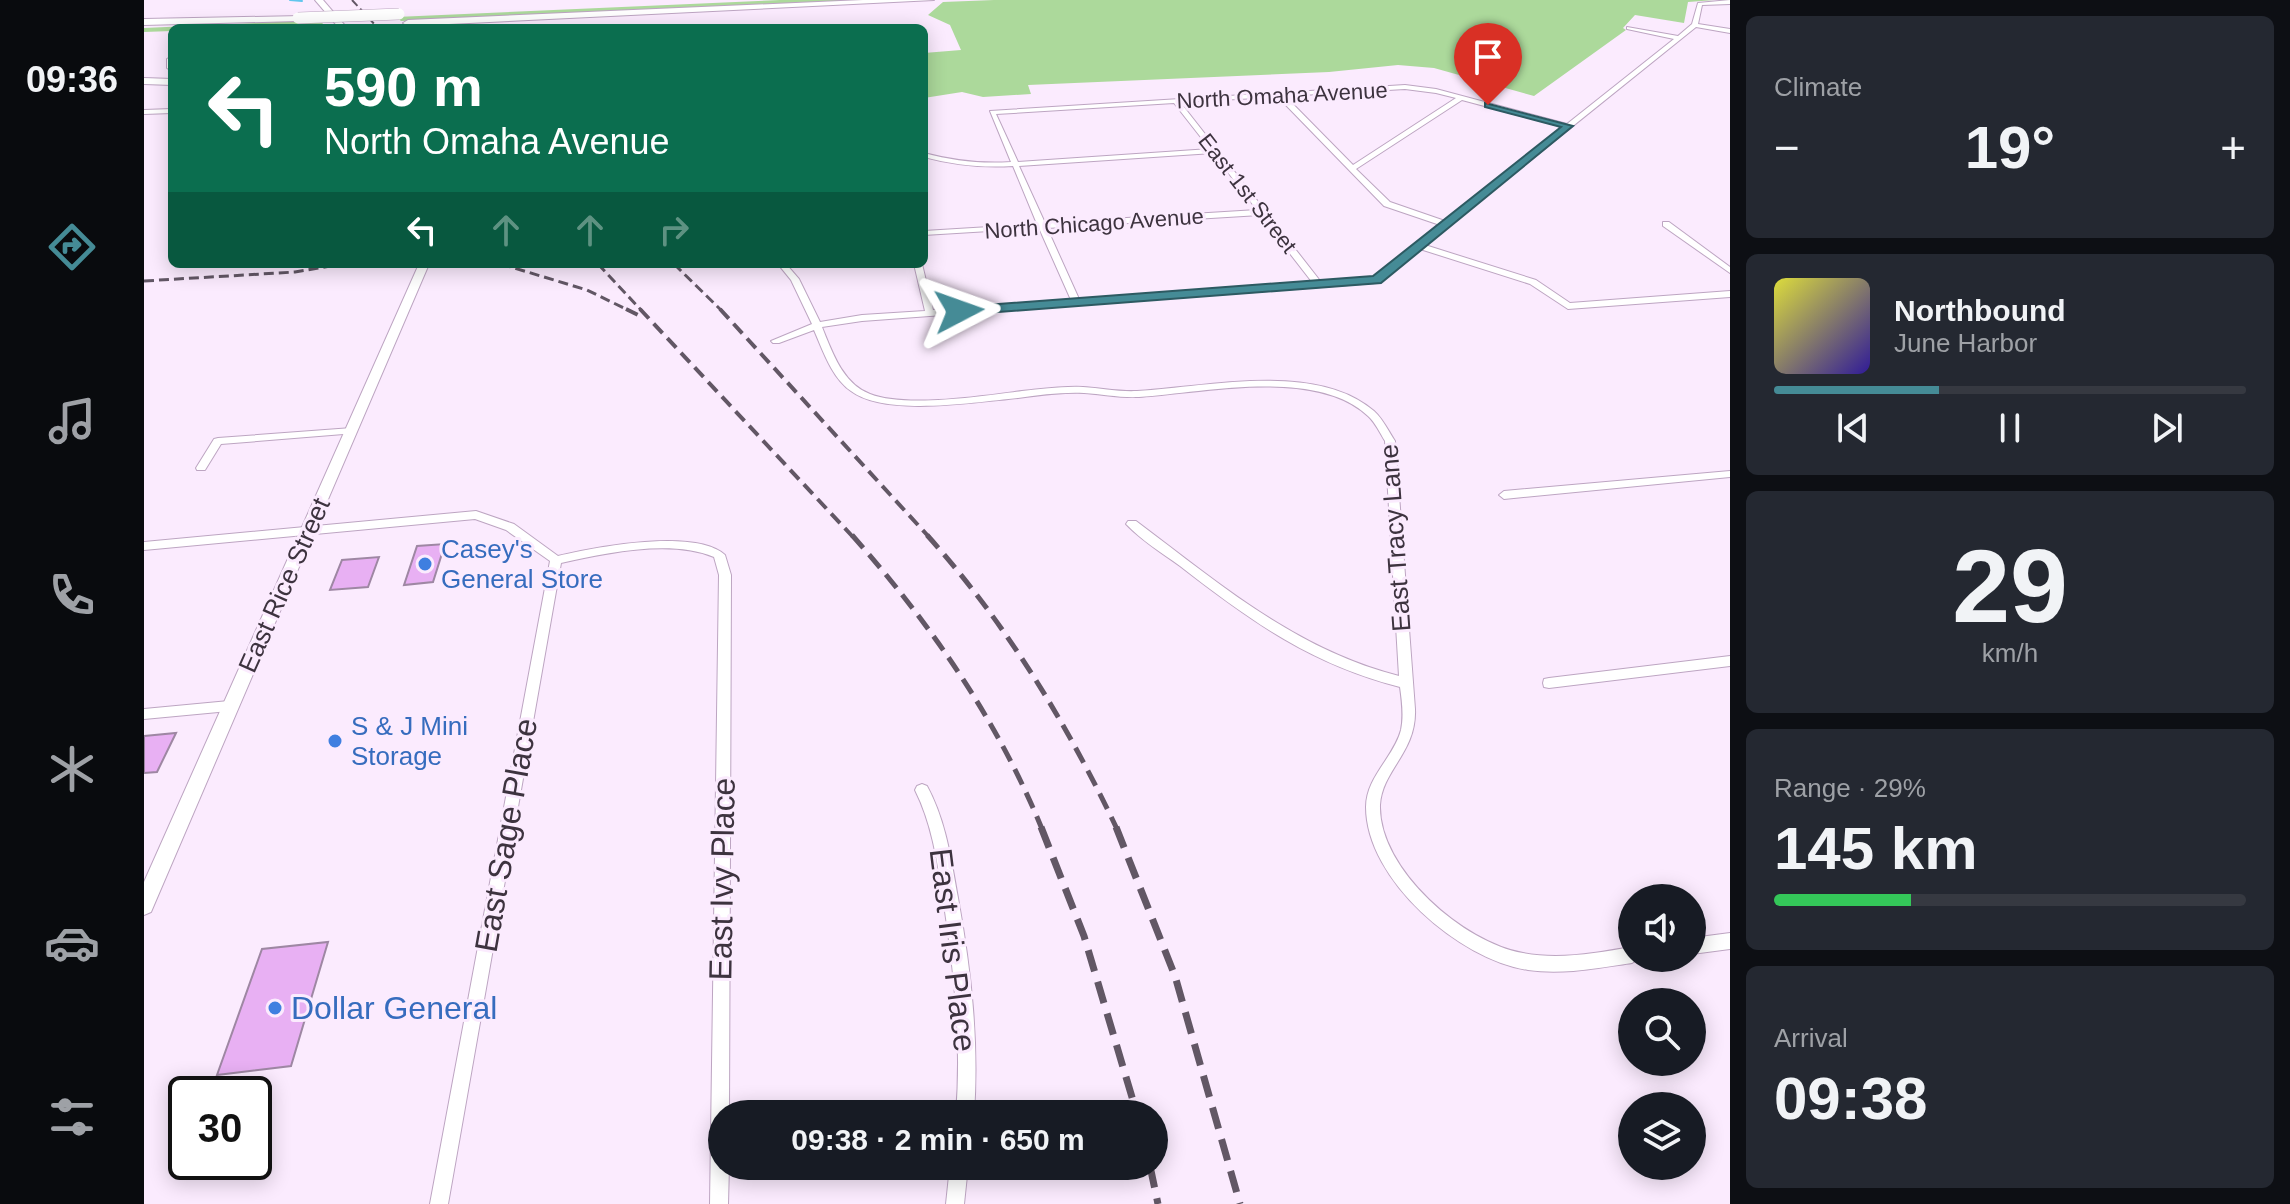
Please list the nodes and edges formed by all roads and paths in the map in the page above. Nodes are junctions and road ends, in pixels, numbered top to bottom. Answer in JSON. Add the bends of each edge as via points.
{"nodes":[{"id":1,"x":319,"y":0,"type":"edge"},
{"id":2,"x":718,"y":0,"type":"edge"},
{"id":3,"x":929,"y":0,"type":"edge"},
{"id":4,"x":1730,"y":2,"type":"edge"},
{"id":5,"x":144,"y":24,"type":"edge"},
{"id":6,"x":281,"y":24,"type":"edge"},
{"id":7,"x":306,"y":24,"type":"edge"},
{"id":8,"x":340,"y":24,"type":"edge"},
{"id":9,"x":383,"y":24,"type":"edge"},
{"id":10,"x":1695,"y":25,"type":"junction"},
{"id":11,"x":1629,"y":28,"type":"dead end"},
{"id":12,"x":1730,"y":31,"type":"edge"},
{"id":13,"x":168,"y":33,"type":"edge"},
{"id":14,"x":144,"y":34,"type":"edge"},
{"id":15,"x":1679,"y":38,"type":"junction"},
{"id":16,"x":144,"y":81,"type":"edge"},
{"id":17,"x":168,"y":82,"type":"edge"},
{"id":18,"x":1280,"y":95,"type":"junction"},
{"id":19,"x":1461,"y":98,"type":"junction"},
{"id":20,"x":1176,"y":101,"type":"junction"},
{"id":21,"x":168,"y":111,"type":"edge"},
{"id":22,"x":144,"y":112,"type":"edge"},
{"id":23,"x":1568,"y":126,"type":"junction"},
{"id":24,"x":1216,"y":151,"type":"junction"},
{"id":25,"x":928,"y":156,"type":"edge"},
{"id":26,"x":1014,"y":165,"type":"junction"},
{"id":27,"x":1351,"y":169,"type":"junction"},
{"id":28,"x":1264,"y":212,"type":"junction"},
{"id":29,"x":1446,"y":224,"type":"junction"},
{"id":30,"x":1666,"y":224,"type":"dead end"},
{"id":31,"x":1042,"y":226,"type":"junction"},
{"id":32,"x":928,"y":233,"type":"edge"},
{"id":33,"x":1419,"y":246,"type":"junction"},
{"id":34,"x":422,"y":268,"type":"edge"},
{"id":35,"x":786,"y":268,"type":"edge"},
{"id":36,"x":919,"y":268,"type":"edge"},
{"id":37,"x":1730,"y":271,"type":"edge"},
{"id":38,"x":1319,"y":285,"type":"junction"},
{"id":39,"x":1730,"y":294,"type":"edge"},
{"id":40,"x":1076,"y":302,"type":"junction"},
{"id":41,"x":930,"y":314,"type":"junction"},
{"id":42,"x":818,"y":325,"type":"junction"},
{"id":43,"x":776,"y":341,"type":"dead end"},
{"id":44,"x":352,"y":431,"type":"junction"},
{"id":45,"x":201,"y":468,"type":"dead end"},
{"id":46,"x":1730,"y":474,"type":"edge"},
{"id":47,"x":1504,"y":495,"type":"dead end"},
{"id":48,"x":1132,"y":524,"type":"dead end"},
{"id":49,"x":308,"y":530,"type":"junction"},
{"id":50,"x":144,"y":546,"type":"edge"},
{"id":51,"x":556,"y":560,"type":"junction"},
{"id":52,"x":1730,"y":661,"type":"edge"},
{"id":53,"x":1405,"y":683,"type":"junction"},
{"id":54,"x":1549,"y":683,"type":"dead end"},
{"id":55,"x":229,"y":706,"type":"junction"},
{"id":56,"x":144,"y":714,"type":"edge"},
{"id":57,"x":922,"y":790,"type":"dead end"},
{"id":58,"x":144,"y":905,"type":"edge"},
{"id":59,"x":1730,"y":941,"type":"edge"},
{"id":60,"x":1706,"y":944,"type":"edge"},
{"id":61,"x":1618,"y":957,"type":"edge"},
{"id":62,"x":966,"y":1100,"type":"edge"},
{"id":63,"x":958,"y":1180,"type":"edge"},
{"id":64,"x":439,"y":1204,"type":"edge"},
{"id":65,"x":719,"y":1204,"type":"edge"},
{"id":66,"x":955,"y":1204,"type":"edge"}],
"edges":[{"from":1,"to":8,"type":"main road"},
{"from":2,"to":7,"type":"highway","bridge":true,"via":[[399,14]]},
{"from":3,"to":9,"type":"highway"},
{"from":4,"to":10,"type":"street","via":[[1700,4]]},
{"from":5,"to":6,"type":"highway"},
{"from":10,"to":12,"type":"street"},
{"from":10,"to":15,"type":"street"},
{"from":11,"to":15,"type":"street"},
{"from":13,"to":14,"type":"highway"},
{"from":15,"to":23,"type":"street"},
{"from":16,"to":17,"type":"highway"},
{"from":18,"to":19,"type":"street","name":"North Omaha Avenue","via":[[1405,87]]},
{"from":18,"to":20,"type":"street","name":"North Omaha Avenue"},
{"from":18,"to":27,"type":"street"},
{"from":19,"to":23,"type":"street","name":"North Omaha Avenue"},
{"from":19,"to":27,"type":"street"},
{"from":20,"to":24,"type":"street","name":"East 1st Street"},
{"from":20,"to":26,"type":"street","name":"North Omaha Avenue","via":[[992,112]]},
{"from":21,"to":22,"type":"street"},
{"from":23,"to":29,"type":"street"},
{"from":24,"to":26,"type":"street"},
{"from":24,"to":28,"type":"street","name":"East 1st Street"},
{"from":25,"to":26,"type":"street","via":[[965,164]]},
{"from":26,"to":31,"type":"street"},
{"from":27,"to":29,"type":"street","via":[[1387,204]]},
{"from":28,"to":31,"type":"street","name":"North Chicago Avenue"},
{"from":28,"to":38,"type":"street","name":"East 1st Street"},
{"from":29,"to":33,"type":"street"},
{"from":30,"to":37,"type":"street"},
{"from":31,"to":32,"type":"street","name":"North Chicago Avenue"},
{"from":31,"to":40,"type":"street"},
{"from":33,"to":38,"type":"street","via":[[1376,280]]},
{"from":33,"to":39,"type":"street","via":[[1527,279],[1562,304],[1579,307]]},
{"from":34,"to":44,"type":"main road","name":"East Rice Street"},
{"from":35,"to":42,"type":"street","name":"East Tracy Lane","via":[[801,285]]},
{"from":36,"to":41,"type":"street"},
{"from":38,"to":40,"type":"street"},
{"from":40,"to":41,"type":"street"},
{"from":41,"to":42,"type":"street"},
{"from":42,"to":43,"type":"street"},
{"from":42,"to":53,"type":"street","name":"East Tracy Lane","via":[[837,372],[850,386],[866,397],[890,401],[1074,390],[1134,395],[1282,383],[1331,391],[1366,409],[1390,441]]},
{"from":44,"to":45,"type":"street","via":[[218,441]]},
{"from":44,"to":49,"type":"main road","name":"East Rice Street"},
{"from":46,"to":47,"type":"street"},
{"from":48,"to":53,"type":"street","via":[[1306,649],[1358,672]]},
{"from":49,"to":50,"type":"street"},
{"from":49,"to":51,"type":"street","via":[[485,516]]},
{"from":49,"to":55,"type":"main road","name":"East Rice Street"},
{"from":51,"to":64,"type":"street","name":"East Sage Place"},
{"from":51,"to":65,"type":"street","name":"East Ivy Place","via":[[704,547],[719,555],[725,575]]},
{"from":52,"to":54,"type":"street"},
{"from":53,"to":61,"type":"street","name":"East Tracy Lane","via":[[1409,721],[1373,803],[1388,860],[1422,902],[1482,948],[1539,963]]},
{"from":55,"to":56,"type":"street"},
{"from":55,"to":58,"type":"main road","name":"East Rice Street"},
{"from":57,"to":62,"type":"street","name":"East Iris Place","via":[[936,820],[963,970],[969,1033]]},
{"from":59,"to":60,"type":"street"},
{"from":63,"to":66,"type":"street"}]}
